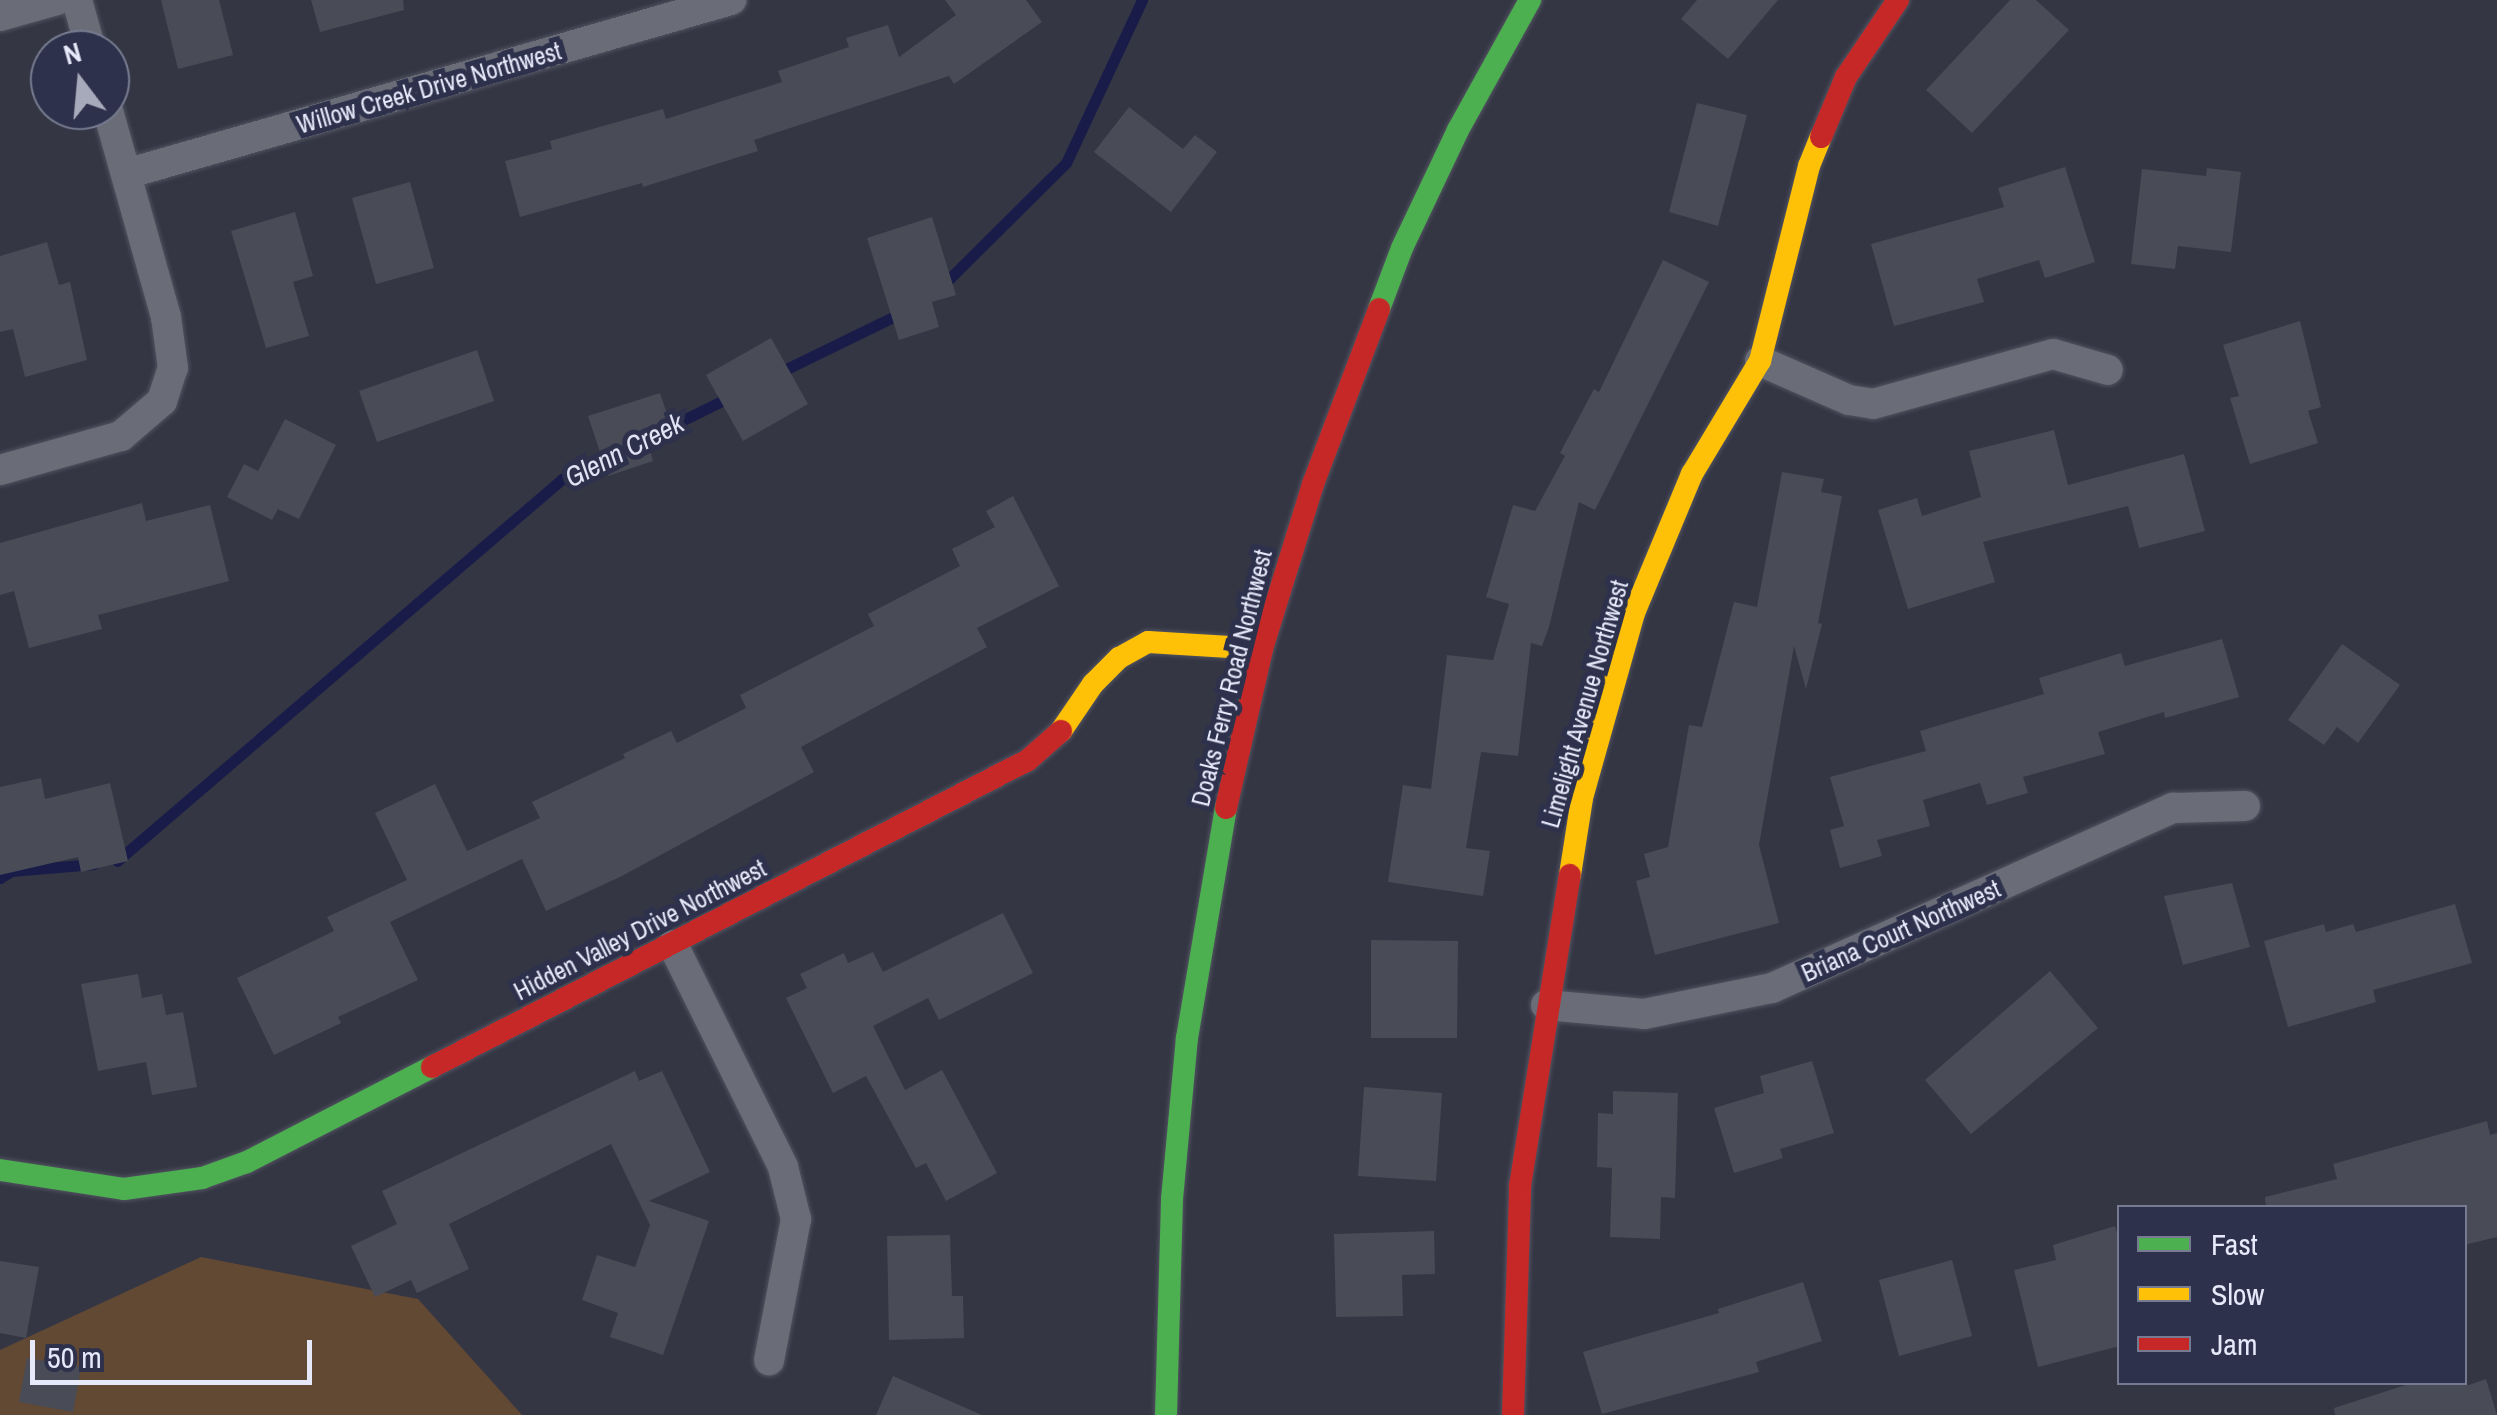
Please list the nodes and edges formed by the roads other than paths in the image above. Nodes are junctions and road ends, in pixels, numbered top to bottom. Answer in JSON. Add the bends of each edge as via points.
{"nodes":[{"id":1,"x":56,"y":0,"type":"edge"},
{"id":2,"x":78,"y":0,"type":"edge"},
{"id":3,"x":730,"y":0,"type":"edge"},
{"id":4,"x":1530,"y":0,"type":"edge"},
{"id":5,"x":1898,"y":0,"type":"edge"},
{"id":6,"x":0,"y":16,"type":"edge"},
{"id":7,"x":86,"y":30,"type":"edge"},
{"id":8,"x":114,"y":130,"type":"edge"},
{"id":9,"x":126,"y":174,"type":"junction"},
{"id":10,"x":1760,"y":361,"type":"junction"},
{"id":11,"x":2108,"y":370,"type":"dead end"},
{"id":12,"x":0,"y":470,"type":"edge"},
{"id":13,"x":1262,"y":649,"type":"junction"},
{"id":14,"x":2245,"y":806,"type":"dead end"},
{"id":15,"x":673,"y":945,"type":"junction"},
{"id":16,"x":1546,"y":1005,"type":"junction"},
{"id":17,"x":0,"y":1170,"type":"edge"},
{"id":18,"x":769,"y":1360,"type":"dead end"},
{"id":19,"x":1166,"y":1415,"type":"edge"},
{"id":20,"x":1513,"y":1415,"type":"edge"}],
"edges":[{"from":1,"to":6,"type":"street"},
{"from":2,"to":7,"type":"street"},
{"from":3,"to":9,"type":"street","name":"Willow Creek Drive Northwest"},
{"from":4,"to":13,"type":"street","name":"Doaks Ferry Road Northwest","via":[[1402,248],[1313,484]]},
{"from":5,"to":10,"type":"street","name":"Limelight Avenue Northwest","via":[[1846,77],[1809,166]]},
{"from":8,"to":9,"type":"street"},
{"from":9,"to":12,"type":"street","via":[[166,317],[173,368],[162,401],[121,436]]},
{"from":10,"to":11,"type":"street","via":[[1848,400],[1873,404],[2053,354]]},
{"from":10,"to":16,"type":"street","name":"Limelight Avenue Northwest","via":[[1692,474],[1634,613],[1582,798]]},
{"from":13,"to":15,"type":"street","name":"Hidden Valley Drive Northwest","via":[[1148,642],[1119,658],[1065,728],[1028,760]]},
{"from":13,"to":19,"type":"street","name":"Doaks Ferry Road Northwest","via":[[1223,823],[1187,1038],[1172,1199]]},
{"from":14,"to":16,"type":"street","name":"Briana Court Northwest","via":[[2173,808],[1772,988],[1644,1014]]},
{"from":15,"to":17,"type":"street","name":"Hidden Valley Drive Northwest","via":[[247,1162],[202,1178],[124,1189]]},
{"from":15,"to":18,"type":"street","via":[[782,1167],[796,1219]]},
{"from":16,"to":20,"type":"street","name":"Limelight Avenue Northwest","via":[[1520,1186]]}]}
